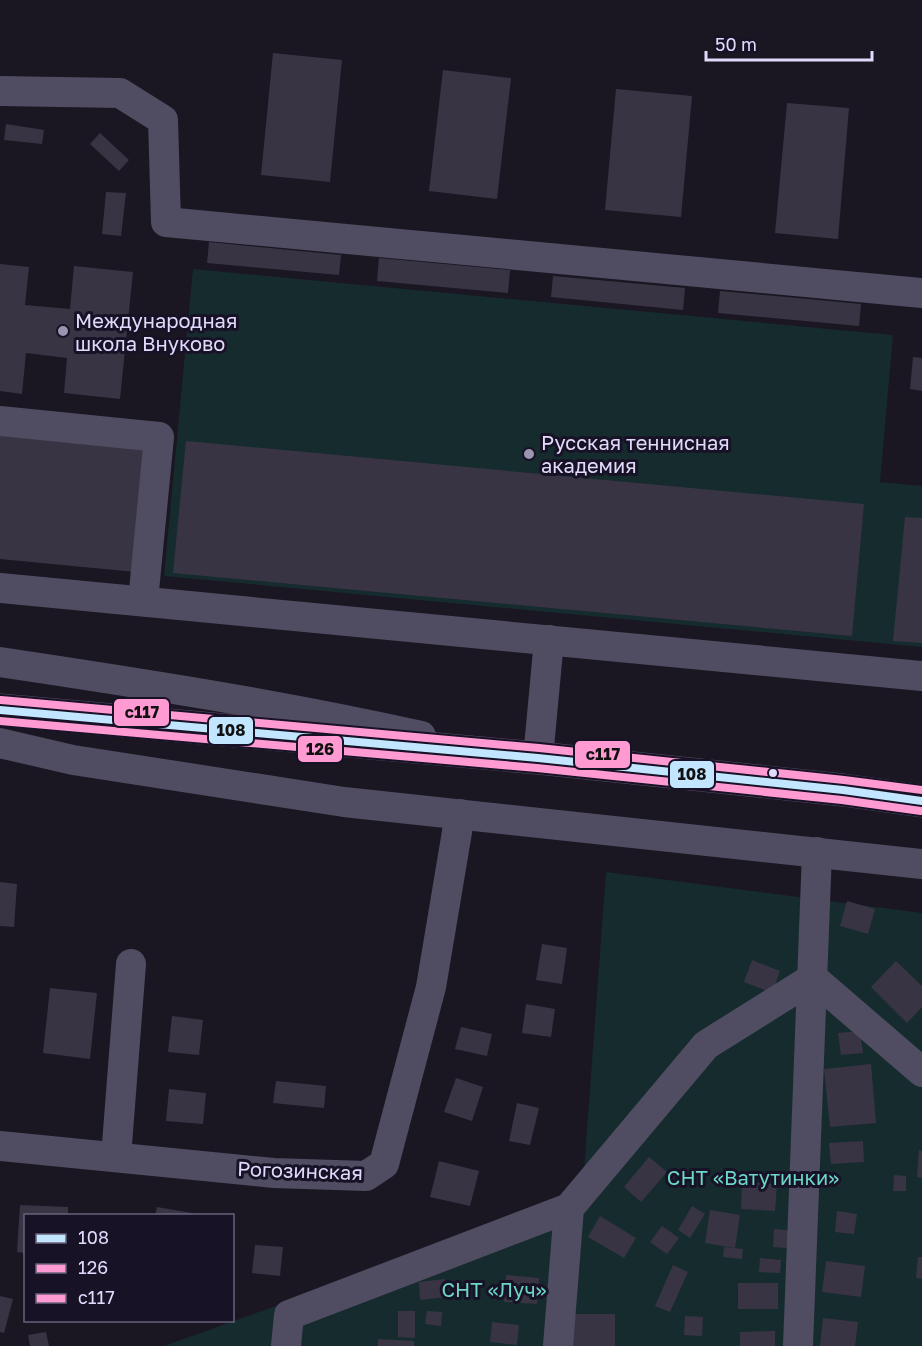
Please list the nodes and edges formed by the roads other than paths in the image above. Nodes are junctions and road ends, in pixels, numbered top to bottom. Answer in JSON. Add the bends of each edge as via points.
{"nodes":[{"id":1,"x":0,"y":91,"type":"edge"},
{"id":2,"x":922,"y":293,"type":"edge"},
{"id":3,"x":0,"y":421,"type":"edge"},
{"id":4,"x":0,"y":588,"type":"edge"},
{"id":5,"x":143,"y":601,"type":"junction"},
{"id":6,"x":549,"y":640,"type":"junction"},
{"id":7,"x":0,"y":662,"type":"edge"},
{"id":8,"x":922,"y":676,"type":"edge"},
{"id":9,"x":0,"y":710,"type":"edge"},
{"id":10,"x":0,"y":743,"type":"edge"},
{"id":11,"x":522,"y":757,"type":"junction"},
{"id":12,"x":922,"y":801,"type":"edge"},
{"id":13,"x":460,"y":814,"type":"junction"},
{"id":14,"x":817,"y":852,"type":"junction"},
{"id":15,"x":922,"y":864,"type":"edge"},
{"id":16,"x":131,"y":964,"type":"dead end"},
{"id":17,"x":813,"y":978,"type":"junction"},
{"id":18,"x":922,"y":1072,"type":"edge"},
{"id":19,"x":0,"y":1146,"type":"edge"},
{"id":20,"x":116,"y":1157,"type":"junction"},
{"id":21,"x":569,"y":1208,"type":"junction"},
{"id":22,"x":286,"y":1346,"type":"edge"},
{"id":23,"x":558,"y":1346,"type":"edge"},
{"id":24,"x":798,"y":1346,"type":"edge"}],
"edges":[{"from":1,"to":2,"type":"street","via":[[120,93],[163,120],[166,222]]},
{"from":3,"to":5,"type":"street","via":[[159,437]]},
{"from":4,"to":5,"type":"street"},
{"from":5,"to":6,"type":"street"},
{"from":6,"to":8,"type":"street"},
{"from":6,"to":11,"type":"street"},
{"from":7,"to":11,"type":"street","via":[[216,695]]},
{"from":9,"to":11,"type":"main road"},
{"from":10,"to":13,"type":"street","via":[[85,762],[345,802]]},
{"from":11,"to":12,"type":"main road"},
{"from":13,"to":14,"type":"street"},
{"from":13,"to":20,"type":"street","name":"Рогозинская","via":[[431,987],[384,1164],[366,1176],[274,1173]]},
{"from":14,"to":15,"type":"street"},
{"from":14,"to":17,"type":"street"},
{"from":16,"to":20,"type":"street"},
{"from":17,"to":18,"type":"street"},
{"from":17,"to":21,"type":"street","via":[[706,1045]]},
{"from":17,"to":24,"type":"street"},
{"from":19,"to":20,"type":"street","name":"Рогозинская"},
{"from":21,"to":22,"type":"street","via":[[289,1315]]},
{"from":21,"to":23,"type":"street"}]}
